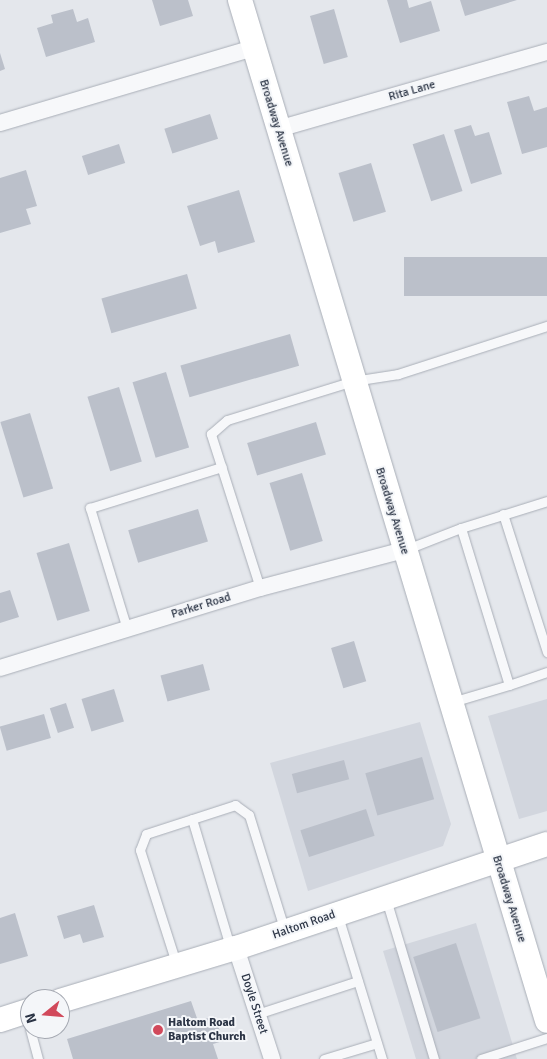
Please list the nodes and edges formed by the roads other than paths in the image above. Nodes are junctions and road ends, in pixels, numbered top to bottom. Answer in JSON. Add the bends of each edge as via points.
{"nodes":[{"id":1,"x":240,"y":0,"type":"edge"},
{"id":2,"x":254,"y":48,"type":"junction"},
{"id":3,"x":547,"y":52,"type":"edge"},
{"id":4,"x":0,"y":123,"type":"edge"},
{"id":5,"x":278,"y":129,"type":"junction"},
{"id":6,"x":547,"y":326,"type":"edge"},
{"id":7,"x":354,"y":381,"type":"junction"},
{"id":8,"x":222,"y":467,"type":"junction"},
{"id":9,"x":547,"y":501,"type":"edge"},
{"id":10,"x":503,"y":514,"type":"junction"},
{"id":11,"x":461,"y":528,"type":"junction"},
{"id":12,"x":404,"y":550,"type":"junction"},
{"id":13,"x":260,"y":588,"type":"junction"},
{"id":14,"x":127,"y":629,"type":"junction"},
{"id":15,"x":547,"y":652,"type":"edge"},
{"id":16,"x":0,"y":668,"type":"edge"},
{"id":17,"x":547,"y":672,"type":"edge"},
{"id":18,"x":509,"y":685,"type":"junction"},
{"id":19,"x":450,"y":703,"type":"junction"},
{"id":20,"x":192,"y":819,"type":"junction"},
{"id":21,"x":547,"y":844,"type":"edge"},
{"id":22,"x":496,"y":860,"type":"junction"},
{"id":23,"x":386,"y":897,"type":"junction"},
{"id":24,"x":338,"y":914,"type":"junction"},
{"id":25,"x":285,"y":932,"type":"junction"},
{"id":26,"x":233,"y":949,"type":"junction"},
{"id":27,"x":177,"y":966,"type":"junction"},
{"id":28,"x":358,"y":981,"type":"junction"},
{"id":29,"x":70,"y":998,"type":"edge"},
{"id":30,"x":257,"y":1014,"type":"junction"},
{"id":31,"x":0,"y":1020,"type":"edge"},
{"id":32,"x":20,"y":1020,"type":"edge"},
{"id":33,"x":547,"y":1021,"type":"edge"},
{"id":34,"x":547,"y":1038,"type":"edge"},
{"id":35,"x":33,"y":1039,"type":"edge"},
{"id":36,"x":378,"y":1042,"type":"junction"},
{"id":37,"x":38,"y":1059,"type":"edge"},
{"id":38,"x":272,"y":1059,"type":"edge"},
{"id":39,"x":324,"y":1059,"type":"edge"},
{"id":40,"x":382,"y":1059,"type":"edge"},
{"id":41,"x":434,"y":1059,"type":"edge"},
{"id":42,"x":481,"y":1059,"type":"edge"}],
"edges":[{"from":1,"to":2,"type":"main road","name":"Broadway Avenue"},
{"from":2,"to":4,"type":"street"},
{"from":2,"to":5,"type":"main road","name":"Broadway Avenue"},
{"from":3,"to":5,"type":"street","name":"Rita Lane"},
{"from":5,"to":7,"type":"main road","name":"Broadway Avenue"},
{"from":6,"to":7,"type":"lane","via":[[398,374]]},
{"from":7,"to":8,"type":"lane","via":[[227,420],[211,434]]},
{"from":7,"to":12,"type":"main road","name":"Broadway Avenue"},
{"from":8,"to":13,"type":"lane"},
{"from":8,"to":14,"type":"lane","via":[[90,508]]},
{"from":9,"to":10,"type":"lane"},
{"from":10,"to":11,"type":"lane"},
{"from":10,"to":15,"type":"lane"},
{"from":11,"to":12,"type":"lane"},
{"from":11,"to":18,"type":"lane"},
{"from":12,"to":13,"type":"street","name":"Parker Road"},
{"from":12,"to":19,"type":"main road","name":"Broadway Avenue"},
{"from":13,"to":14,"type":"street","name":"Parker Road"},
{"from":14,"to":16,"type":"street","name":"Parker Road"},
{"from":17,"to":18,"type":"lane"},
{"from":18,"to":19,"type":"lane"},
{"from":19,"to":22,"type":"main road","name":"Broadway Avenue"},
{"from":20,"to":25,"type":"lane","via":[[234,805],[249,815]]},
{"from":20,"to":26,"type":"lane"},
{"from":20,"to":27,"type":"lane","via":[[146,834],[140,850]]},
{"from":21,"to":22,"type":"main road","name":"Haltom Road"},
{"from":22,"to":23,"type":"main road","name":"Haltom Road"},
{"from":22,"to":33,"type":"main road","name":"Broadway Avenue"},
{"from":23,"to":24,"type":"main road","name":"Haltom Road"},
{"from":23,"to":41,"type":"lane"},
{"from":24,"to":25,"type":"main road","name":"Haltom Road"},
{"from":24,"to":28,"type":"lane"},
{"from":25,"to":26,"type":"main road","name":"Haltom Road"},
{"from":26,"to":27,"type":"main road","name":"Haltom Road"},
{"from":26,"to":30,"type":"street","name":"Doyle Street"},
{"from":27,"to":29,"type":"main road","name":"Haltom Road"},
{"from":28,"to":30,"type":"lane"},
{"from":28,"to":36,"type":"lane"},
{"from":30,"to":38,"type":"street","name":"Doyle Street"},
{"from":31,"to":32,"type":"main road"},
{"from":34,"to":42,"type":"lane"},
{"from":35,"to":37,"type":"lane"},
{"from":36,"to":39,"type":"lane"},
{"from":36,"to":40,"type":"lane"}]}
